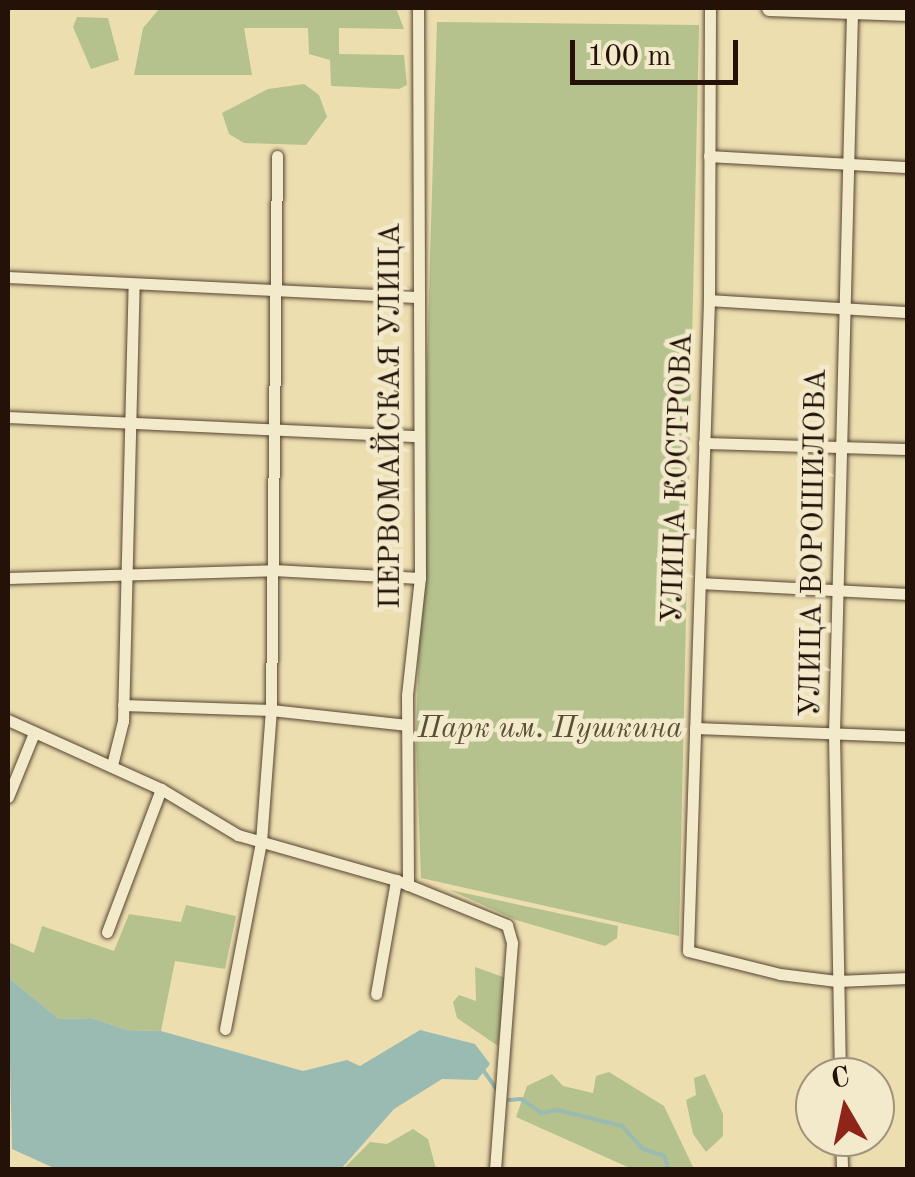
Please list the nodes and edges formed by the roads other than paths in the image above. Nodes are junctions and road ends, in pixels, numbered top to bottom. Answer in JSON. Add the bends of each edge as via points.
{"nodes":[{"id":1,"x":418,"y":8,"type":"edge"},
{"id":2,"x":710,"y":8,"type":"edge"},
{"id":3,"x":768,"y":8,"type":"edge"},
{"id":4,"x":852,"y":11,"type":"junction"},
{"id":5,"x":908,"y":13,"type":"edge"},
{"id":6,"x":276,"y":156,"type":"dead end"},
{"id":7,"x":709,"y":156,"type":"junction"},
{"id":8,"x":848,"y":165,"type":"junction"},
{"id":9,"x":908,"y":167,"type":"edge"},
{"id":10,"x":8,"y":277,"type":"edge"},
{"id":11,"x":134,"y":285,"type":"junction"},
{"id":12,"x":274,"y":287,"type":"junction"},
{"id":13,"x":416,"y":296,"type":"junction"},
{"id":14,"x":709,"y":300,"type":"junction"},
{"id":15,"x":844,"y":308,"type":"junction"},
{"id":16,"x":908,"y":312,"type":"edge"},
{"id":17,"x":8,"y":417,"type":"edge"},
{"id":18,"x":128,"y":426,"type":"junction"},
{"id":19,"x":271,"y":430,"type":"junction"},
{"id":20,"x":418,"y":436,"type":"junction"},
{"id":21,"x":704,"y":443,"type":"junction"},
{"id":22,"x":841,"y":447,"type":"junction"},
{"id":23,"x":908,"y":449,"type":"edge"},
{"id":24,"x":272,"y":570,"type":"junction"},
{"id":25,"x":122,"y":572,"type":"junction"},
{"id":26,"x":8,"y":578,"type":"edge"},
{"id":27,"x":420,"y":578,"type":"junction"},
{"id":28,"x":700,"y":583,"type":"junction"},
{"id":29,"x":838,"y":588,"type":"junction"},
{"id":30,"x":908,"y":594,"type":"edge"},
{"id":31,"x":123,"y":705,"type":"junction"},
{"id":32,"x":270,"y":710,"type":"junction"},
{"id":33,"x":8,"y":720,"type":"edge"},
{"id":34,"x":406,"y":725,"type":"junction"},
{"id":35,"x":695,"y":728,"type":"junction"},
{"id":36,"x":34,"y":733,"type":"junction"},
{"id":37,"x":834,"y":734,"type":"junction"},
{"id":38,"x":908,"y":736,"type":"edge"},
{"id":39,"x":112,"y":765,"type":"junction"},
{"id":40,"x":161,"y":789,"type":"junction"},
{"id":41,"x":8,"y":797,"type":"edge"},
{"id":42,"x":261,"y":842,"type":"junction"},
{"id":43,"x":402,"y":883,"type":"junction"},
{"id":44,"x":108,"y":932,"type":"dead end"},
{"id":45,"x":908,"y":978,"type":"edge"},
{"id":46,"x":838,"y":981,"type":"junction"},
{"id":47,"x":376,"y":994,"type":"dead end"},
{"id":48,"x":225,"y":1029,"type":"dead end"},
{"id":49,"x":840,"y":1057,"type":"edge"},
{"id":50,"x":495,"y":1170,"type":"edge"}],
"edges":[{"from":1,"to":13,"type":"street","name":"ПЕРВОМАЙСКАЯ УЛИЦА"},
{"from":2,"to":7,"type":"street","name":"УЛИЦА КОСТРОВА"},
{"from":3,"to":4,"type":"street"},
{"from":4,"to":5,"type":"street"},
{"from":4,"to":8,"type":"street","name":"УЛИЦА ВОРОШИЛОВА"},
{"from":6,"to":12,"type":"street"},
{"from":7,"to":8,"type":"street"},
{"from":7,"to":14,"type":"street","name":"УЛИЦА КОСТРОВА"},
{"from":8,"to":9,"type":"street"},
{"from":8,"to":15,"type":"street","name":"УЛИЦА ВОРОШИЛОВА"},
{"from":10,"to":11,"type":"street"},
{"from":11,"to":12,"type":"street"},
{"from":11,"to":18,"type":"street"},
{"from":12,"to":13,"type":"street"},
{"from":12,"to":19,"type":"street"},
{"from":13,"to":20,"type":"street","name":"ПЕРВОМАЙСКАЯ УЛИЦА"},
{"from":14,"to":15,"type":"street"},
{"from":14,"to":21,"type":"street","name":"УЛИЦА КОСТРОВА"},
{"from":15,"to":16,"type":"street"},
{"from":15,"to":22,"type":"street","name":"УЛИЦА ВОРОШИЛОВА"},
{"from":17,"to":18,"type":"street"},
{"from":18,"to":19,"type":"street"},
{"from":18,"to":25,"type":"street"},
{"from":19,"to":20,"type":"street"},
{"from":19,"to":24,"type":"street"},
{"from":20,"to":27,"type":"street","name":"ПЕРВОМАЙСКАЯ УЛИЦА"},
{"from":21,"to":22,"type":"street"},
{"from":21,"to":28,"type":"street","name":"УЛИЦА КОСТРОВА"},
{"from":22,"to":23,"type":"street"},
{"from":22,"to":29,"type":"street","name":"УЛИЦА ВОРОШИЛОВА"},
{"from":24,"to":25,"type":"street"},
{"from":24,"to":27,"type":"street"},
{"from":24,"to":32,"type":"street"},
{"from":25,"to":26,"type":"street"},
{"from":25,"to":31,"type":"street"},
{"from":27,"to":34,"type":"street","name":"ПЕРВОМАЙСКАЯ УЛИЦА"},
{"from":28,"to":29,"type":"street"},
{"from":28,"to":35,"type":"street","name":"УЛИЦА КОСТРОВА"},
{"from":29,"to":30,"type":"street"},
{"from":29,"to":37,"type":"street","name":"УЛИЦА ВОРОШИЛОВА"},
{"from":31,"to":32,"type":"street"},
{"from":31,"to":39,"type":"street"},
{"from":32,"to":34,"type":"street"},
{"from":32,"to":42,"type":"street"},
{"from":33,"to":36,"type":"street"},
{"from":34,"to":43,"type":"street","name":"ПЕРВОМАЙСКАЯ УЛИЦА"},
{"from":35,"to":37,"type":"street"},
{"from":35,"to":46,"type":"street","name":"УЛИЦА КОСТРОВА","via":[[688,951]]},
{"from":36,"to":39,"type":"street"},
{"from":36,"to":41,"type":"street"},
{"from":37,"to":38,"type":"street"},
{"from":37,"to":46,"type":"street","name":"УЛИЦА ВОРОШИЛОВА"},
{"from":39,"to":40,"type":"street"},
{"from":40,"to":42,"type":"street"},
{"from":40,"to":44,"type":"street"},
{"from":42,"to":43,"type":"street"},
{"from":42,"to":48,"type":"street"},
{"from":43,"to":47,"type":"street","name":"ПЕРВОМАЙСКАЯ УЛИЦА"},
{"from":43,"to":50,"type":"street","via":[[507,925],[512,942]]},
{"from":45,"to":46,"type":"street"},
{"from":46,"to":49,"type":"street","name":"УЛИЦА ВОРОШИЛОВА"}]}
